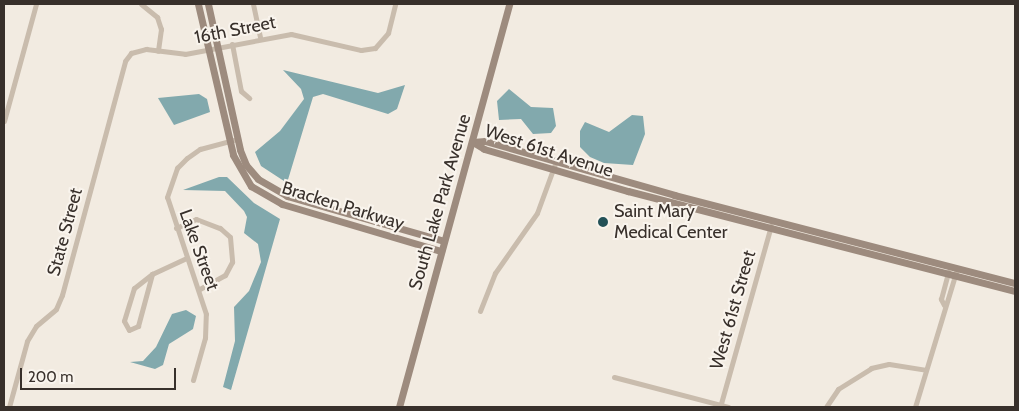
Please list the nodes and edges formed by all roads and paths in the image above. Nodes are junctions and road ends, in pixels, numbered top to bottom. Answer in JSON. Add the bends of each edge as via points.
{"nodes":[{"id":1,"x":36,"y":4,"type":"edge"},
{"id":2,"x":142,"y":4,"type":"edge"},
{"id":3,"x":198,"y":4,"type":"edge"},
{"id":4,"x":208,"y":4,"type":"edge"},
{"id":5,"x":253,"y":4,"type":"edge"},
{"id":6,"x":395,"y":4,"type":"edge"},
{"id":7,"x":509,"y":4,"type":"edge"},
{"id":8,"x":260,"y":38,"type":"junction"},
{"id":9,"x":232,"y":44,"type":"junction"},
{"id":10,"x":218,"y":47,"type":"junction"},
{"id":11,"x":209,"y":49,"type":"junction"},
{"id":12,"x":158,"y":51,"type":"junction"},
{"id":13,"x":131,"y":54,"type":"joint"},
{"id":14,"x":249,"y":98,"type":"dead end"},
{"id":15,"x":4,"y":121,"type":"edge"},
{"id":16,"x":238,"y":139,"type":"junction"},
{"id":17,"x":229,"y":141,"type":"junction"},
{"id":18,"x":473,"y":142,"type":"junction"},
{"id":19,"x":556,"y":161,"type":"junction"},
{"id":20,"x":553,"y":170,"type":"junction"},
{"id":21,"x":363,"y":218,"type":"junction"},
{"id":22,"x":772,"y":221,"type":"junction"},
{"id":23,"x":361,"y":227,"type":"junction"},
{"id":24,"x":176,"y":228,"type":"junction"},
{"id":25,"x":770,"y":230,"type":"junction"},
{"id":26,"x":444,"y":241,"type":"junction"},
{"id":27,"x":441,"y":251,"type":"junction"},
{"id":28,"x":187,"y":258,"type":"junction"},
{"id":29,"x":953,"y":268,"type":"junction"},
{"id":30,"x":152,"y":274,"type":"junction"},
{"id":31,"x":951,"y":277,"type":"junction"},
{"id":32,"x":1015,"y":283,"type":"edge"},
{"id":33,"x":200,"y":289,"type":"junction"},
{"id":34,"x":1015,"y":291,"type":"edge"},
{"id":35,"x":480,"y":312,"type":"dead end"},
{"id":36,"x":924,"y":370,"type":"junction"},
{"id":37,"x":614,"y":377,"type":"dead end"},
{"id":38,"x":193,"y":380,"type":"dead end"},
{"id":39,"x":720,"y":406,"type":"edge"},
{"id":40,"x":9,"y":407,"type":"edge"},
{"id":41,"x":398,"y":407,"type":"edge"},
{"id":42,"x":728,"y":407,"type":"edge"},
{"id":43,"x":826,"y":407,"type":"edge"},
{"id":44,"x":915,"y":407,"type":"edge"}],
"edges":[{"from":1,"to":15,"type":"street"},
{"from":2,"to":12,"type":"street","via":[[157,17],[161,29]]},
{"from":3,"to":11,"type":"main road","name":"Bracken Parkway"},
{"from":4,"to":10,"type":"main road","name":"Bracken Parkway"},
{"from":5,"to":8,"type":"street"},
{"from":6,"to":8,"type":"street","name":"16th Street","via":[[385,38],[375,48],[361,50],[291,34]]},
{"from":7,"to":18,"type":"main road","name":"South Lake Park Avenue"},
{"from":8,"to":9,"type":"street","name":"16th Street"},
{"from":9,"to":10,"type":"street","name":"16th Street"},
{"from":9,"to":14,"type":"street","via":[[241,91]]},
{"from":10,"to":11,"type":"street","name":"16th Street"},
{"from":10,"to":16,"type":"main road","name":"Bracken Parkway"},
{"from":11,"to":12,"type":"street","name":"16th Street","via":[[181,54]]},
{"from":11,"to":17,"type":"main road","name":"Bracken Parkway"},
{"from":12,"to":13,"type":"street","name":"16th Street","via":[[146,49]]},
{"from":13,"to":40,"type":"street","name":"State Street","via":[[125,61],[62,295],[56,309],[36,326],[27,341]]},
{"from":16,"to":17,"type":"street","name":"Lake Street"},
{"from":16,"to":21,"type":"main road","name":"Bracken Parkway","via":[[246,165],[273,191]]},
{"from":17,"to":23,"type":"main road","name":"Bracken Parkway","via":[[242,174],[268,198]]},
{"from":17,"to":24,"type":"street","name":"Lake Street","via":[[200,149],[177,168],[167,197]]},
{"from":18,"to":19,"type":"main road","name":"West 61st Avenue","via":[[485,141]]},
{"from":18,"to":20,"type":"main road","name":"West 61st Avenue"},
{"from":18,"to":26,"type":"main road","name":"South Lake Park Avenue"},
{"from":19,"to":20,"type":"street"},
{"from":19,"to":22,"type":"main road","name":"West 61st Avenue"},
{"from":20,"to":25,"type":"main road","name":"West 61st Avenue"},
{"from":20,"to":35,"type":"street","via":[[537,213],[495,273]]},
{"from":21,"to":23,"type":"street"},
{"from":21,"to":26,"type":"main road","name":"Bracken Parkway"},
{"from":22,"to":25,"type":"street","name":"West 61st Street"},
{"from":22,"to":29,"type":"main road","name":"West 61st Avenue"},
{"from":23,"to":27,"type":"main road","name":"Bracken Parkway"},
{"from":24,"to":28,"type":"street","name":"Lake Street"},
{"from":24,"to":33,"type":"street","via":[[196,219],[220,228],[230,237],[232,262],[225,276]]},
{"from":25,"to":31,"type":"main road","name":"West 61st Avenue"},
{"from":25,"to":39,"type":"street","name":"West 61st Street"},
{"from":26,"to":27,"type":"main road","name":"South Lake Park Avenue"},
{"from":27,"to":41,"type":"main road","name":"South Lake Park Avenue"},
{"from":28,"to":30,"type":"street"},
{"from":28,"to":33,"type":"street","name":"Lake Street"},
{"from":29,"to":31,"type":"street"},
{"from":29,"to":32,"type":"main road","name":"West 61st Avenue"},
{"from":30,"to":30,"type":"street","via":[[138,326],[129,330],[124,321],[134,288],[143,277]]},
{"from":31,"to":34,"type":"main road","name":"West 61st Avenue"},
{"from":31,"to":36,"type":"street","via":[[949,301],[944,305]]},
{"from":33,"to":38,"type":"street","name":"Lake Street","via":[[206,314],[205,338]]},
{"from":36,"to":43,"type":"street","via":[[889,364],[871,368],[838,389]]},
{"from":36,"to":44,"type":"street"},
{"from":37,"to":39,"type":"street"},
{"from":39,"to":42,"type":"street"}]}
